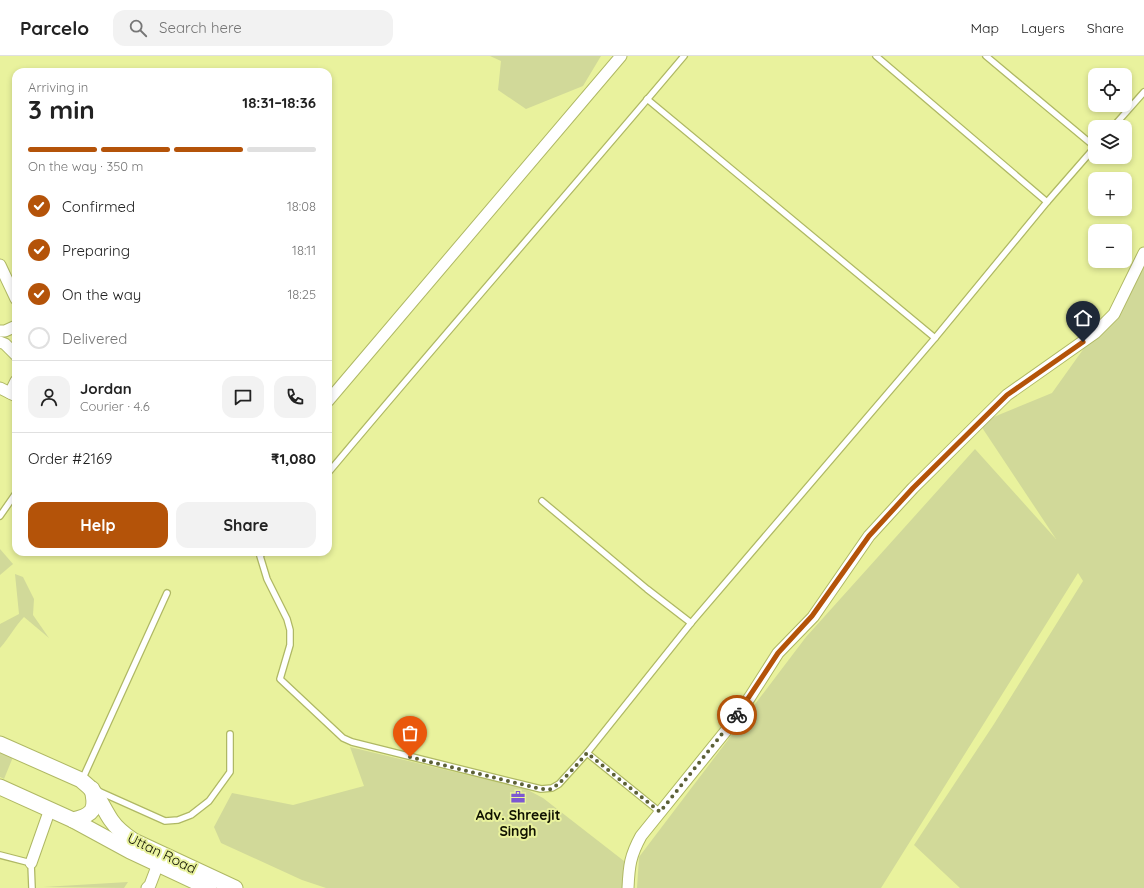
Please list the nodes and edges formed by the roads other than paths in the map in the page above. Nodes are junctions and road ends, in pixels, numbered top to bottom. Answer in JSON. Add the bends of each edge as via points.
{"nodes":[{"id":1,"x":621,"y":56,"type":"edge"},
{"id":2,"x":684,"y":56,"type":"edge"},
{"id":3,"x":876,"y":56,"type":"edge"},
{"id":4,"x":986,"y":56,"type":"edge"},
{"id":5,"x":1144,"y":92,"type":"edge"},
{"id":6,"x":647,"y":99,"type":"junction"},
{"id":7,"x":1119,"y":120,"type":"edge"},
{"id":8,"x":1088,"y":141,"type":"edge"},
{"id":9,"x":1088,"y":155,"type":"edge"},
{"id":10,"x":1047,"y":202,"type":"junction"},
{"id":11,"x":1144,"y":252,"type":"edge"},
{"id":12,"x":0,"y":265,"type":"edge"},
{"id":13,"x":12,"y":290,"type":"edge"},
{"id":14,"x":12,"y":327,"type":"edge"},
{"id":15,"x":1,"y":329,"type":"edge"},
{"id":16,"x":935,"y":338,"type":"junction"},
{"id":17,"x":0,"y":342,"type":"edge"},
{"id":18,"x":12,"y":351,"type":"edge"},
{"id":19,"x":332,"y":396,"type":"edge"},
{"id":20,"x":332,"y":468,"type":"edge"},
{"id":21,"x":12,"y":500,"type":"edge"},
{"id":22,"x":542,"y":501,"type":"dead end"},
{"id":23,"x":0,"y":516,"type":"edge"},
{"id":24,"x":260,"y":556,"type":"edge"},
{"id":25,"x":168,"y":593,"type":"dead end"},
{"id":26,"x":691,"y":623,"type":"junction"},
{"id":27,"x":230,"y":734,"type":"dead end"},
{"id":28,"x":0,"y":744,"type":"edge"},
{"id":29,"x":587,"y":753,"type":"junction"},
{"id":30,"x":87,"y":784,"type":"junction"},
{"id":31,"x":0,"y":787,"type":"edge"},
{"id":32,"x":50,"y":809,"type":"junction"},
{"id":33,"x":660,"y":812,"type":"junction"},
{"id":34,"x":73,"y":820,"type":"junction"},
{"id":35,"x":0,"y":855,"type":"edge"},
{"id":36,"x":31,"y":863,"type":"junction"},
{"id":37,"x":158,"y":864,"type":"junction"},
{"id":38,"x":32,"y":888,"type":"edge"},
{"id":39,"x":147,"y":888,"type":"edge"},
{"id":40,"x":209,"y":888,"type":"edge"},
{"id":41,"x":235,"y":888,"type":"edge"},
{"id":42,"x":628,"y":888,"type":"edge"}],
"edges":[{"from":1,"to":19,"type":"street"},
{"from":2,"to":6,"type":"lane"},
{"from":3,"to":10,"type":"lane"},
{"from":4,"to":8,"type":"lane"},
{"from":5,"to":7,"type":"lane"},
{"from":6,"to":16,"type":"lane"},
{"from":6,"to":20,"type":"lane"},
{"from":9,"to":10,"type":"lane"},
{"from":10,"to":16,"type":"lane"},
{"from":11,"to":33,"type":"street","via":[[1114,314],[1095,333],[1007,395],[913,488],[869,536],[812,616],[778,653],[729,727]]},
{"from":12,"to":13,"type":"street"},
{"from":14,"to":15,"type":"street"},
{"from":16,"to":26,"type":"lane"},
{"from":17,"to":18,"type":"street"},
{"from":21,"to":23,"type":"lane"},
{"from":22,"to":26,"type":"lane"},
{"from":24,"to":29,"type":"lane","via":[[267,579],[290,630],[290,645],[280,679],[343,738],[541,789],[559,784]]},
{"from":25,"to":30,"type":"lane"},
{"from":26,"to":29,"type":"lane"},
{"from":27,"to":30,"type":"lane","via":[[230,772],[209,801],[191,815],[178,820],[164,821]]},
{"from":28,"to":30,"type":"main road"},
{"from":29,"to":33,"type":"lane"},
{"from":30,"to":34,"type":"main road","via":[[94,805],[91,812]]},
{"from":30,"to":41,"type":"main road","name":"Uttan Road","via":[[101,800],[111,820],[121,832],[134,841]]},
{"from":31,"to":32,"type":"main road","name":"Uttan Road"},
{"from":32,"to":34,"type":"main road","name":"Uttan Road"},
{"from":32,"to":36,"type":"street"},
{"from":33,"to":42,"type":"street","via":[[641,836],[631,856]]},
{"from":34,"to":37,"type":"main road","name":"Uttan Road"},
{"from":35,"to":36,"type":"lane"},
{"from":36,"to":38,"type":"lane"},
{"from":37,"to":39,"type":"street"},
{"from":37,"to":40,"type":"main road","name":"Uttan Road"}]}
